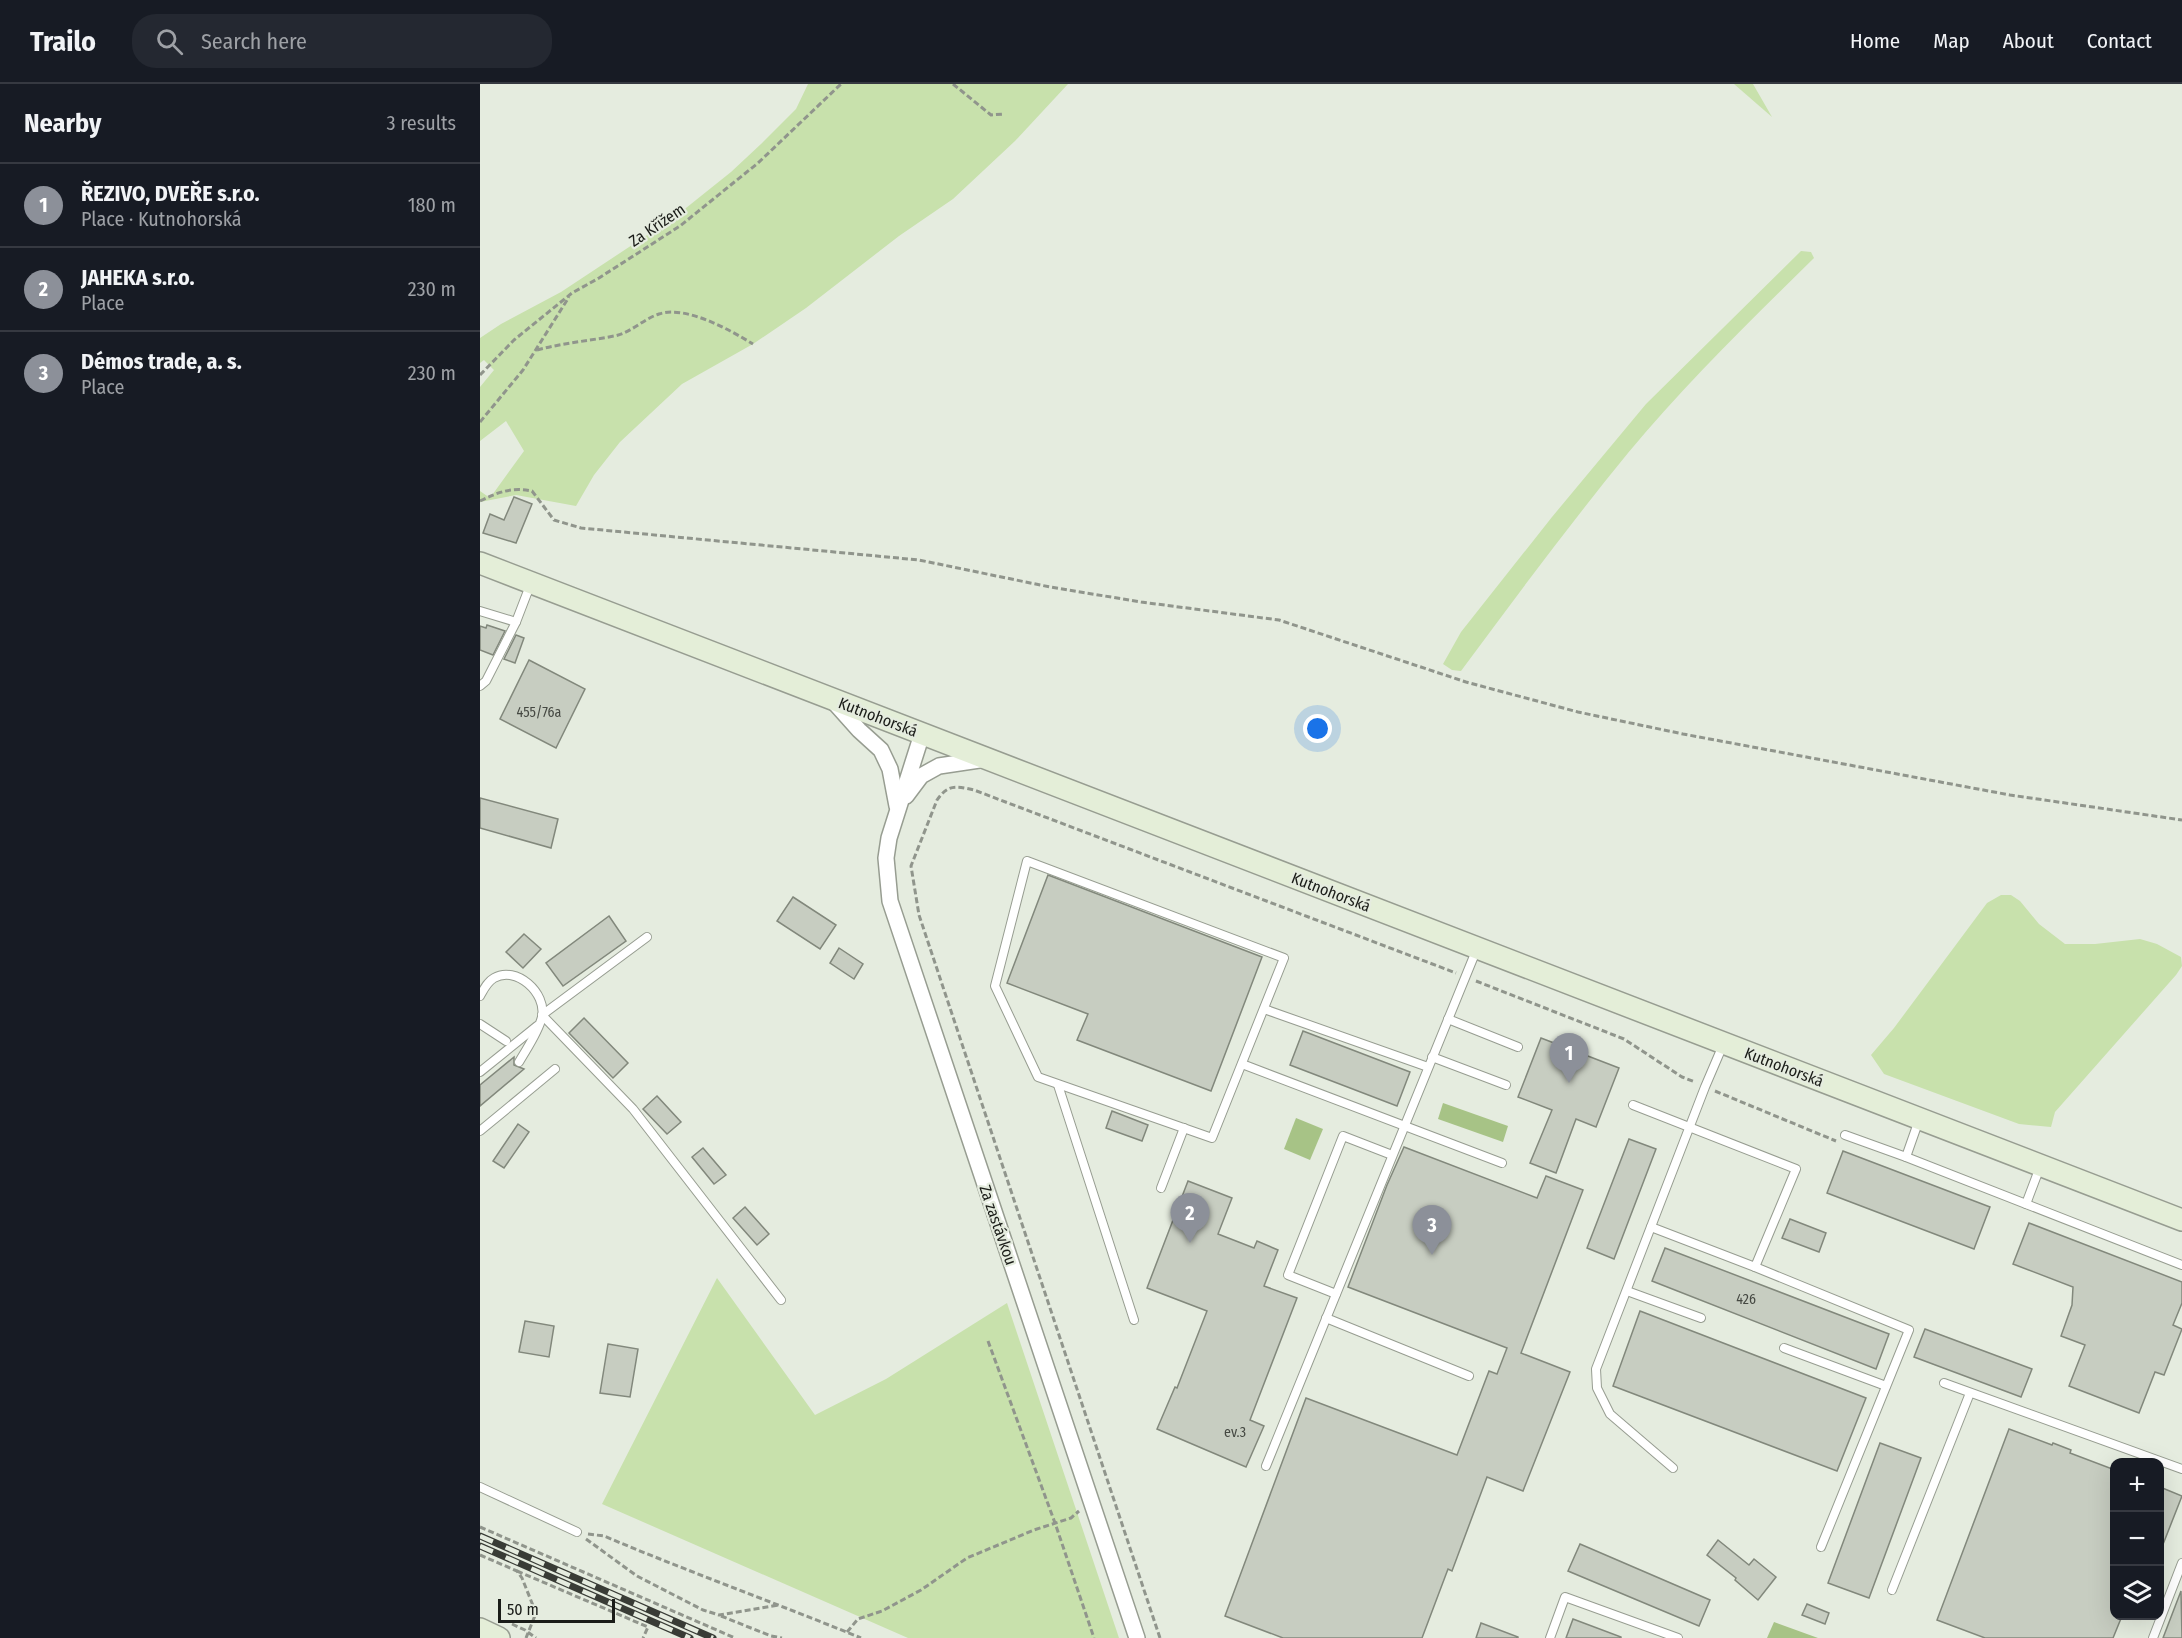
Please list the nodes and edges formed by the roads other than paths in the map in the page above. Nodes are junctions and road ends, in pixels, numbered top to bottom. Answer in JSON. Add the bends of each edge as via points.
{"nodes":[{"id":1,"x":480,"y":563,"type":"edge"},
{"id":2,"x":531,"y":583,"type":"junction"},
{"id":3,"x":480,"y":610,"type":"edge"},
{"id":4,"x":516,"y":622,"type":"junction"},
{"id":5,"x":480,"y":686,"type":"edge"},
{"id":6,"x":832,"y":699,"type":"junction"},
{"id":7,"x":922,"y":734,"type":"junction"},
{"id":8,"x":987,"y":759,"type":"junction"},
{"id":9,"x":898,"y":808,"type":"junction"},
{"id":10,"x":647,"y":937,"type":"dead end"},
{"id":11,"x":1477,"y":948,"type":"junction"},
{"id":12,"x":480,"y":996,"type":"edge"},
{"id":13,"x":1264,"y":1009,"type":"junction"},
{"id":14,"x":542,"y":1015,"type":"junction"},
{"id":15,"x":1448,"y":1019,"type":"junction"},
{"id":16,"x":480,"y":1024,"type":"edge"},
{"id":17,"x":538,"y":1025,"type":"junction"},
{"id":18,"x":506,"y":1041,"type":"dead end"},
{"id":19,"x":1724,"y":1043,"type":"junction"},
{"id":20,"x":1518,"y":1047,"type":"dead end"},
{"id":21,"x":1432,"y":1057,"type":"junction"},
{"id":22,"x":519,"y":1062,"type":"dead end"},
{"id":23,"x":1242,"y":1064,"type":"junction"},
{"id":24,"x":1428,"y":1067,"type":"junction"},
{"id":25,"x":555,"y":1069,"type":"dead end"},
{"id":26,"x":480,"y":1072,"type":"edge"},
{"id":27,"x":1058,"y":1085,"type":"junction"},
{"id":28,"x":1506,"y":1085,"type":"dead end"},
{"id":29,"x":1633,"y":1105,"type":"dead end"},
{"id":30,"x":1920,"y":1119,"type":"junction"},
{"id":31,"x":1404,"y":1126,"type":"junction"},
{"id":32,"x":1690,"y":1127,"type":"junction"},
{"id":33,"x":1184,"y":1128,"type":"junction"},
{"id":34,"x":480,"y":1131,"type":"edge"},
{"id":35,"x":1845,"y":1135,"type":"road end"},
{"id":36,"x":1392,"y":1155,"type":"junction"},
{"id":37,"x":1906,"y":1157,"type":"junction"},
{"id":38,"x":1502,"y":1163,"type":"dead end"},
{"id":39,"x":2041,"y":1166,"type":"junction"},
{"id":40,"x":1161,"y":1188,"type":"dead end"},
{"id":41,"x":2026,"y":1204,"type":"junction"},
{"id":42,"x":2182,"y":1220,"type":"edge"},
{"id":43,"x":1651,"y":1227,"type":"junction"},
{"id":44,"x":2182,"y":1265,"type":"edge"},
{"id":45,"x":1755,"y":1267,"type":"junction"},
{"id":46,"x":1627,"y":1291,"type":"junction"},
{"id":47,"x":1336,"y":1294,"type":"junction"},
{"id":48,"x":781,"y":1300,"type":"dead end"},
{"id":49,"x":1326,"y":1318,"type":"junction"},
{"id":50,"x":1701,"y":1318,"type":"dead end"},
{"id":51,"x":1134,"y":1320,"type":"dead end"},
{"id":52,"x":1784,"y":1348,"type":"dead end"},
{"id":53,"x":1469,"y":1376,"type":"dead end"},
{"id":54,"x":1944,"y":1383,"type":"dead end"},
{"id":55,"x":1886,"y":1386,"type":"junction"},
{"id":56,"x":1970,"y":1393,"type":"junction"},
{"id":57,"x":1266,"y":1466,"type":"dead end"},
{"id":58,"x":1673,"y":1468,"type":"dead end"},
{"id":59,"x":2182,"y":1469,"type":"edge"},
{"id":60,"x":480,"y":1487,"type":"edge"},
{"id":61,"x":577,"y":1532,"type":"road end"},
{"id":62,"x":1821,"y":1547,"type":"dead end"},
{"id":63,"x":2182,"y":1563,"type":"edge"},
{"id":64,"x":1892,"y":1590,"type":"dead end"},
{"id":65,"x":480,"y":1629,"type":"edge"},
{"id":66,"x":499,"y":1638,"type":"edge"},
{"id":67,"x":1137,"y":1638,"type":"edge"},
{"id":68,"x":1550,"y":1638,"type":"edge"},
{"id":69,"x":1678,"y":1638,"type":"edge"},
{"id":70,"x":2153,"y":1638,"type":"edge"}],
"edges":[{"from":1,"to":2,"type":"main road","name":"Kutnohorská"},
{"from":2,"to":4,"type":"lane"},
{"from":2,"to":6,"type":"main road","name":"Kutnohorská"},
{"from":3,"to":4,"type":"lane"},
{"from":4,"to":5,"type":"lane"},
{"from":6,"to":7,"type":"main road","name":"Kutnohorská"},
{"from":6,"to":9,"type":"street","name":"Za zastávkou","via":[[881,750],[890,769]]},
{"from":7,"to":8,"type":"main road","name":"Kutnohorská"},
{"from":7,"to":9,"type":"street","name":"Za zastávkou"},
{"from":8,"to":9,"type":"street","name":"Za zastávkou","via":[[939,766],[921,776]]},
{"from":8,"to":11,"type":"main road","name":"Kutnohorská"},
{"from":9,"to":67,"type":"street","name":"Za zastávkou","via":[[886,858],[890,901]]},
{"from":10,"to":14,"type":"lane"},
{"from":11,"to":15,"type":"lane"},
{"from":11,"to":19,"type":"main road","name":"Kutnohorská"},
{"from":12,"to":14,"type":"lane","via":[[494,977],[520,978],[537,994]]},
{"from":13,"to":23,"type":"lane"},
{"from":13,"to":24,"type":"lane"},
{"from":13,"to":27,"type":"lane","via":[[1284,958],[1027,861],[995,986],[1038,1077]]},
{"from":14,"to":17,"type":"lane"},
{"from":14,"to":48,"type":"lane","via":[[633,1109]]},
{"from":15,"to":20,"type":"lane"},
{"from":15,"to":21,"type":"lane"},
{"from":16,"to":18,"type":"lane"},
{"from":17,"to":22,"type":"lane"},
{"from":17,"to":26,"type":"lane"},
{"from":19,"to":30,"type":"main road","name":"Kutnohorská"},
{"from":19,"to":32,"type":"lane"},
{"from":21,"to":24,"type":"lane"},
{"from":21,"to":28,"type":"lane"},
{"from":23,"to":31,"type":"lane"},
{"from":23,"to":33,"type":"lane","via":[[1212,1138]]},
{"from":24,"to":31,"type":"lane"},
{"from":25,"to":34,"type":"lane"},
{"from":27,"to":33,"type":"lane"},
{"from":27,"to":51,"type":"lane"},
{"from":29,"to":32,"type":"lane"},
{"from":30,"to":37,"type":"lane"},
{"from":30,"to":39,"type":"main road","name":"Kutnohorská"},
{"from":31,"to":36,"type":"lane"},
{"from":31,"to":38,"type":"lane"},
{"from":32,"to":43,"type":"lane"},
{"from":32,"to":45,"type":"lane","via":[[1796,1168]]},
{"from":33,"to":40,"type":"lane"},
{"from":35,"to":37,"type":"lane"},
{"from":36,"to":47,"type":"lane"},
{"from":36,"to":47,"type":"lane","via":[[1343,1136],[1288,1275]]},
{"from":37,"to":41,"type":"lane"},
{"from":39,"to":41,"type":"lane"},
{"from":39,"to":42,"type":"main road","name":"Kutnohorská"},
{"from":41,"to":44,"type":"lane"},
{"from":43,"to":45,"type":"lane"},
{"from":43,"to":46,"type":"lane"},
{"from":45,"to":55,"type":"lane","via":[[1909,1330]]},
{"from":46,"to":50,"type":"lane"},
{"from":46,"to":58,"type":"lane","via":[[1596,1369],[1598,1388],[1610,1414]]},
{"from":47,"to":49,"type":"lane"},
{"from":49,"to":53,"type":"lane"},
{"from":49,"to":57,"type":"lane"},
{"from":52,"to":55,"type":"lane"},
{"from":54,"to":56,"type":"lane"},
{"from":55,"to":62,"type":"lane"},
{"from":56,"to":59,"type":"lane"},
{"from":56,"to":64,"type":"lane"},
{"from":60,"to":61,"type":"lane"},
{"from":63,"to":70,"type":"lane"},
{"from":65,"to":66,"type":"main road"},
{"from":68,"to":69,"type":"lane","via":[[1565,1597]]}]}
